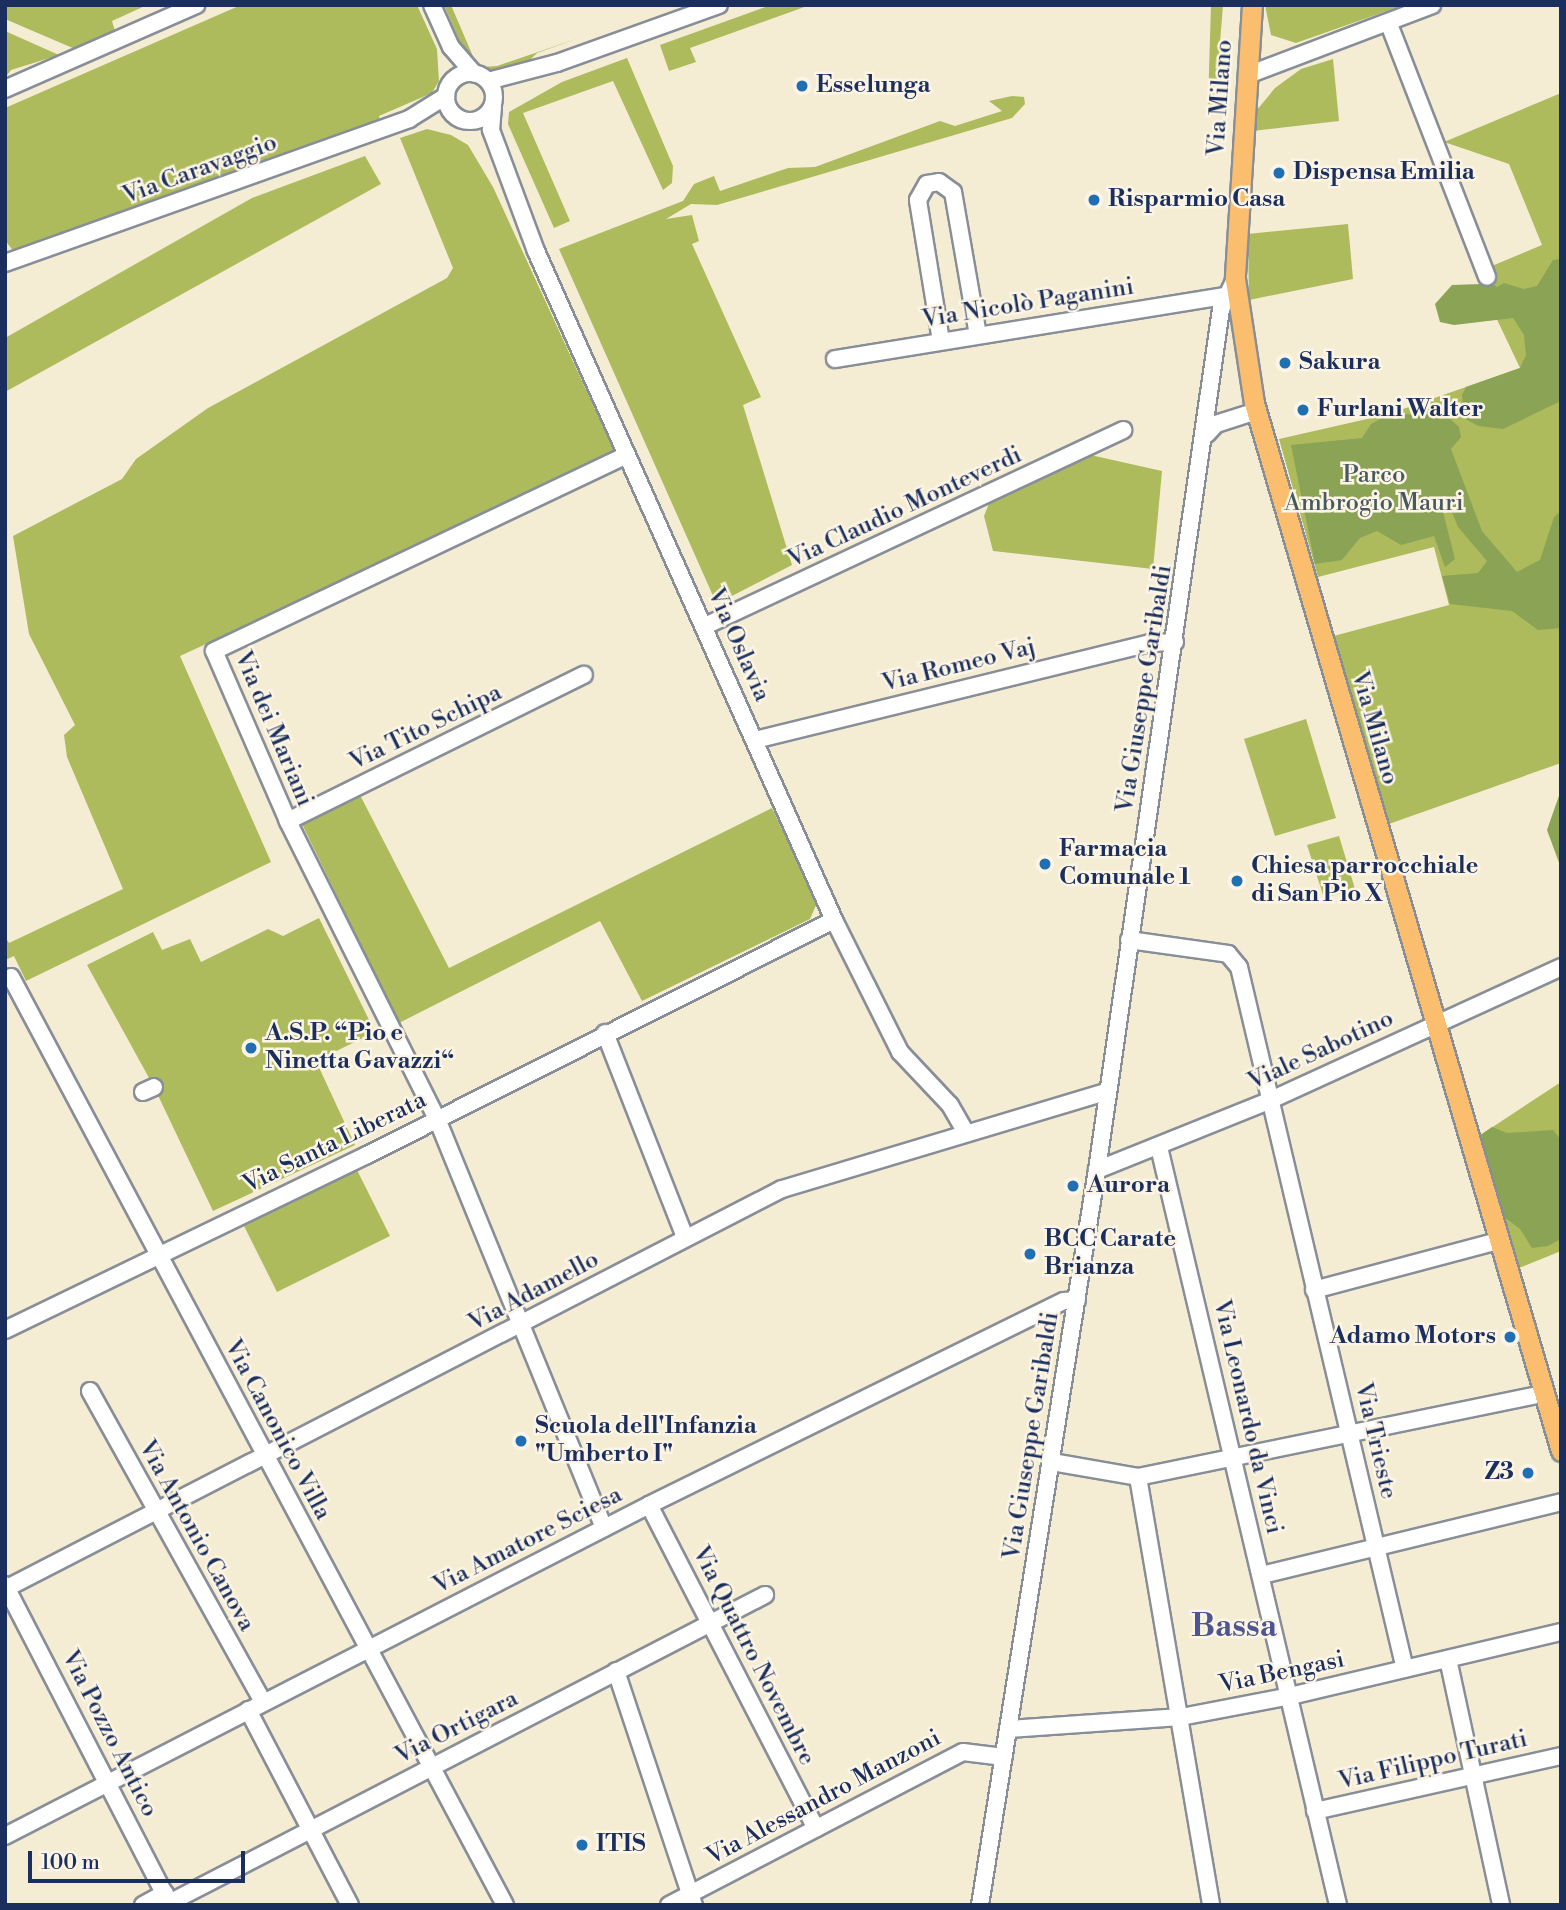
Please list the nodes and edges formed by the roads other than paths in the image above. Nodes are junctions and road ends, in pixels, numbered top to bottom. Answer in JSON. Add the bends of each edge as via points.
{"nodes":[{"id":1,"x":196,"y":5,"type":"edge"},
{"id":2,"x":432,"y":5,"type":"edge"},
{"id":3,"x":719,"y":5,"type":"edge"},
{"id":4,"x":1252,"y":5,"type":"edge"},
{"id":5,"x":1432,"y":5,"type":"edge"},
{"id":6,"x":1389,"y":24,"type":"junction"},
{"id":7,"x":451,"y":47,"type":"junction"},
{"id":8,"x":557,"y":63,"type":"junction"},
{"id":9,"x":1248,"y":75,"type":"junction"},
{"id":10,"x":481,"y":77,"type":"junction"},
{"id":11,"x":449,"y":88,"type":"junction"},
{"id":12,"x":5,"y":89,"type":"edge"},
{"id":13,"x":494,"y":103,"type":"junction"},
{"id":14,"x":452,"y":114,"type":"junction"},
{"id":15,"x":409,"y":119,"type":"junction"},
{"id":16,"x":467,"y":122,"type":"junction"},
{"id":17,"x":500,"y":156,"type":"junction"},
{"id":18,"x":5,"y":263,"type":"edge"},
{"id":19,"x":1487,"y":278,"type":"dead end"},
{"id":20,"x":1231,"y":287,"type":"junction"},
{"id":21,"x":978,"y":335,"type":"junction"},
{"id":22,"x":941,"y":341,"type":"junction"},
{"id":23,"x":835,"y":359,"type":"dead end"},
{"id":24,"x":1256,"y":411,"type":"junction"},
{"id":25,"x":1123,"y":430,"type":"dead end"},
{"id":26,"x":1206,"y":434,"type":"junction"},
{"id":27,"x":626,"y":454,"type":"junction"},
{"id":28,"x":705,"y":626,"type":"junction"},
{"id":29,"x":1175,"y":642,"type":"junction"},
{"id":30,"x":584,"y":675,"type":"dead end"},
{"id":31,"x":755,"y":740,"type":"junction"},
{"id":32,"x":288,"y":821,"type":"junction"},
{"id":33,"x":834,"y":920,"type":"junction"},
{"id":34,"x":1129,"y":940,"type":"junction"},
{"id":35,"x":1561,"y":967,"type":"edge"},
{"id":36,"x":11,"y":977,"type":"dead end"},
{"id":37,"x":1434,"y":1023,"type":"junction"},
{"id":38,"x":605,"y":1033,"type":"junction"},
{"id":39,"x":1106,"y":1092,"type":"junction"},
{"id":40,"x":1271,"y":1100,"type":"junction"},
{"id":41,"x":437,"y":1119,"type":"junction"},
{"id":42,"x":966,"y":1133,"type":"junction"},
{"id":43,"x":1159,"y":1147,"type":"junction"},
{"id":44,"x":1097,"y":1170,"type":"junction"},
{"id":45,"x":685,"y":1237,"type":"junction"},
{"id":46,"x":1498,"y":1241,"type":"junction"},
{"id":47,"x":157,"y":1255,"type":"junction"},
{"id":48,"x":1314,"y":1290,"type":"junction"},
{"id":49,"x":1077,"y":1300,"type":"junction"},
{"id":50,"x":523,"y":1324,"type":"junction"},
{"id":51,"x":5,"y":1330,"type":"edge"},
{"id":52,"x":90,"y":1391,"type":"dead end"},
{"id":53,"x":1544,"y":1394,"type":"junction"},
{"id":54,"x":1351,"y":1432,"type":"junction"},
{"id":55,"x":1561,"y":1451,"type":"edge"},
{"id":56,"x":265,"y":1455,"type":"junction"},
{"id":57,"x":1234,"y":1457,"type":"junction"},
{"id":58,"x":1052,"y":1462,"type":"junction"},
{"id":59,"x":1138,"y":1478,"type":"junction"},
{"id":60,"x":1561,"y":1503,"type":"edge"},
{"id":61,"x":649,"y":1505,"type":"junction"},
{"id":62,"x":155,"y":1510,"type":"junction"},
{"id":63,"x":604,"y":1528,"type":"junction"},
{"id":64,"x":1375,"y":1548,"type":"junction"},
{"id":65,"x":1262,"y":1576,"type":"junction"},
{"id":66,"x":6,"y":1588,"type":"edge"},
{"id":67,"x":765,"y":1595,"type":"dead end"},
{"id":68,"x":710,"y":1623,"type":"junction"},
{"id":69,"x":1561,"y":1632,"type":"edge"},
{"id":70,"x":369,"y":1647,"type":"junction"},
{"id":71,"x":1448,"y":1659,"type":"junction"},
{"id":72,"x":1405,"y":1669,"type":"junction"},
{"id":73,"x":616,"y":1671,"type":"junction"},
{"id":74,"x":1286,"y":1697,"type":"junction"},
{"id":75,"x":256,"y":1706,"type":"junction"},
{"id":76,"x":1181,"y":1717,"type":"junction"},
{"id":77,"x":1009,"y":1729,"type":"junction"},
{"id":78,"x":1561,"y":1756,"type":"edge"},
{"id":79,"x":1004,"y":1757,"type":"junction"},
{"id":80,"x":430,"y":1768,"type":"junction"},
{"id":81,"x":1472,"y":1776,"type":"junction"},
{"id":82,"x":110,"y":1782,"type":"junction"},
{"id":83,"x":1315,"y":1811,"type":"junction"},
{"id":84,"x":816,"y":1828,"type":"junction"},
{"id":85,"x":311,"y":1829,"type":"junction"},
{"id":86,"x":5,"y":1836,"type":"edge"},
{"id":87,"x":692,"y":1899,"type":"edge"},
{"id":88,"x":168,"y":1900,"type":"edge"},
{"id":89,"x":143,"y":1905,"type":"edge"},
{"id":90,"x":350,"y":1905,"type":"edge"},
{"id":91,"x":505,"y":1905,"type":"edge"},
{"id":92,"x":669,"y":1905,"type":"edge"},
{"id":93,"x":980,"y":1905,"type":"edge"},
{"id":94,"x":1211,"y":1905,"type":"edge"},
{"id":95,"x":1338,"y":1905,"type":"edge"},
{"id":96,"x":1501,"y":1905,"type":"edge"}],
"edges":[{"from":1,"to":12,"type":"street"},
{"from":2,"to":7,"type":"street"},
{"from":3,"to":8,"type":"street"},
{"from":4,"to":9,"type":"main road","name":"Via Milano"},
{"from":5,"to":6,"type":"street"},
{"from":6,"to":9,"type":"street"},
{"from":6,"to":19,"type":"street"},
{"from":7,"to":10,"type":"street"},
{"from":7,"to":11,"type":"street"},
{"from":8,"to":10,"type":"street"},
{"from":8,"to":13,"type":"street"},
{"from":9,"to":20,"type":"main road","name":"Via Milano"},
{"from":10,"to":11,"type":"street"},
{"from":10,"to":13,"type":"street"},
{"from":11,"to":14,"type":"street"},
{"from":11,"to":15,"type":"street","name":"Via Caravaggio"},
{"from":13,"to":16,"type":"street","via":[[482,119]]},
{"from":13,"to":17,"type":"street","name":"Via Oslavia","via":[[490,122]]},
{"from":14,"to":15,"type":"street","name":"Via Caravaggio"},
{"from":14,"to":16,"type":"street"},
{"from":15,"to":18,"type":"street","name":"Via Caravaggio"},
{"from":16,"to":17,"type":"street","name":"Via Oslavia"},
{"from":17,"to":27,"type":"street","name":"Via Oslavia","via":[[536,251]]},
{"from":20,"to":21,"type":"street","name":"Via Nicolò Paganini"},
{"from":20,"to":24,"type":"main road","name":"Via Milano"},
{"from":20,"to":26,"type":"street","name":"Via Giuseppe Garibaldi","via":[[1221,309]]},
{"from":21,"to":22,"type":"street","name":"Via Nicolò Paganini"},
{"from":21,"to":22,"type":"street","via":[[953,192],[939,181],[927,184],[918,200]]},
{"from":22,"to":23,"type":"street","name":"Via Nicolò Paganini"},
{"from":24,"to":26,"type":"street","via":[[1216,424]]},
{"from":24,"to":37,"type":"main road","name":"Via Milano"},
{"from":25,"to":28,"type":"street","name":"Via Claudio Monteverdi"},
{"from":26,"to":29,"type":"street","name":"Via Giuseppe Garibaldi"},
{"from":27,"to":28,"type":"street","name":"Via Oslavia"},
{"from":27,"to":32,"type":"street","name":"Via dei Mariani","via":[[214,651]]},
{"from":28,"to":31,"type":"street","name":"Via Oslavia"},
{"from":29,"to":31,"type":"street","name":"Via Romeo Vaj","via":[[1124,649]]},
{"from":29,"to":34,"type":"street","name":"Via Giuseppe Garibaldi"},
{"from":30,"to":32,"type":"street","name":"Via Tito Schipa"},
{"from":31,"to":33,"type":"street","name":"Via Oslavia"},
{"from":32,"to":41,"type":"street","name":"Via dei Mariani"},
{"from":33,"to":38,"type":"street","name":"Via Santa Liberata"},
{"from":33,"to":42,"type":"street","name":"Via Oslavia","via":[[893,1041],[950,1105]]},
{"from":34,"to":39,"type":"street","name":"Via Giuseppe Garibaldi"},
{"from":34,"to":40,"type":"street","name":"Via Trieste","via":[[1228,954],[1234,960]]},
{"from":35,"to":37,"type":"street","name":"Viale Sabotino"},
{"from":36,"to":47,"type":"street","name":"Via Canonico Villa"},
{"from":37,"to":40,"type":"street","name":"Viale Sabotino"},
{"from":37,"to":46,"type":"main road","name":"Via Milano"},
{"from":38,"to":41,"type":"street","name":"Via Santa Liberata"},
{"from":38,"to":45,"type":"street"},
{"from":39,"to":42,"type":"street","name":"Via Adamello"},
{"from":39,"to":44,"type":"street","name":"Via Giuseppe Garibaldi"},
{"from":40,"to":43,"type":"street","name":"Viale Sabotino"},
{"from":40,"to":48,"type":"street","name":"Via Trieste"},
{"from":41,"to":47,"type":"street","name":"Via Santa Liberata"},
{"from":41,"to":50,"type":"street","name":"Via dei Mariani"},
{"from":42,"to":45,"type":"street","name":"Via Adamello","via":[[782,1189]]},
{"from":43,"to":44,"type":"street","name":"Viale Sabotino"},
{"from":43,"to":57,"type":"street","name":"Via Leonardo da Vinci"},
{"from":44,"to":49,"type":"street","name":"Via Giuseppe Garibaldi"},
{"from":45,"to":50,"type":"street","name":"Via Adamello"},
{"from":46,"to":48,"type":"street"},
{"from":46,"to":53,"type":"main road","name":"Via Milano"},
{"from":47,"to":51,"type":"street","name":"Via Santa Liberata"},
{"from":47,"to":56,"type":"street","name":"Via Canonico Villa"},
{"from":48,"to":54,"type":"street","name":"Via Trieste"},
{"from":49,"to":58,"type":"street","name":"Via Giuseppe Garibaldi"},
{"from":49,"to":61,"type":"street","name":"Via Amatore Sciesa","via":[[1058,1304]]},
{"from":50,"to":56,"type":"street","name":"Via Adamello"},
{"from":50,"to":63,"type":"street","name":"Via dei Mariani"},
{"from":52,"to":62,"type":"street","name":"Via Antonio Canova"},
{"from":53,"to":54,"type":"street"},
{"from":53,"to":55,"type":"main road","name":"Via Milano"},
{"from":54,"to":57,"type":"street"},
{"from":54,"to":64,"type":"street","name":"Via Trieste"},
{"from":56,"to":62,"type":"street","name":"Via Adamello"},
{"from":56,"to":70,"type":"street","name":"Via Canonico Villa"},
{"from":57,"to":59,"type":"street"},
{"from":57,"to":65,"type":"street","name":"Via Leonardo da Vinci"},
{"from":58,"to":59,"type":"street"},
{"from":58,"to":77,"type":"street","name":"Via Giuseppe Garibaldi"},
{"from":59,"to":76,"type":"street"},
{"from":60,"to":64,"type":"street"},
{"from":61,"to":63,"type":"street","name":"Via Amatore Sciesa"},
{"from":61,"to":68,"type":"street","name":"Via Quattro Novembre"},
{"from":62,"to":66,"type":"street","name":"Via Adamello"},
{"from":62,"to":75,"type":"street","name":"Via Antonio Canova"},
{"from":63,"to":70,"type":"street","name":"Via Amatore Sciesa"},
{"from":64,"to":65,"type":"street"},
{"from":64,"to":72,"type":"street","name":"Via Trieste"},
{"from":65,"to":74,"type":"street","name":"Via Leonardo da Vinci"},
{"from":66,"to":82,"type":"street","name":"Via Pozzo Antico"},
{"from":67,"to":68,"type":"street","name":"Via Ortigara"},
{"from":68,"to":73,"type":"street","name":"Via Ortigara"},
{"from":68,"to":84,"type":"street","name":"Via Quattro Novembre"},
{"from":69,"to":71,"type":"street","name":"Via Bengasi"},
{"from":70,"to":75,"type":"street","name":"Via Amatore Sciesa"},
{"from":70,"to":80,"type":"street","name":"Via Canonico Villa"},
{"from":71,"to":72,"type":"street","name":"Via Bengasi"},
{"from":71,"to":81,"type":"street"},
{"from":72,"to":74,"type":"street","name":"Via Bengasi"},
{"from":73,"to":80,"type":"street","name":"Via Ortigara"},
{"from":73,"to":87,"type":"street"},
{"from":74,"to":76,"type":"street","name":"Via Bengasi"},
{"from":74,"to":83,"type":"street","name":"Via Leonardo da Vinci"},
{"from":75,"to":82,"type":"street","name":"Via Amatore Sciesa"},
{"from":75,"to":85,"type":"street","name":"Via Antonio Canova"},
{"from":76,"to":77,"type":"street","name":"Via Bengasi"},
{"from":76,"to":94,"type":"street"},
{"from":77,"to":79,"type":"street","name":"Via Giuseppe Garibaldi"},
{"from":78,"to":81,"type":"street","name":"Via Filippo Turati"},
{"from":79,"to":84,"type":"street","name":"Via Alessandro Manzoni","via":[[963,1752]]},
{"from":79,"to":93,"type":"street","name":"Via Giuseppe Garibaldi"},
{"from":80,"to":85,"type":"street","name":"Via Ortigara"},
{"from":80,"to":91,"type":"street","name":"Via Canonico Villa"},
{"from":81,"to":83,"type":"street","name":"Via Filippo Turati"},
{"from":81,"to":96,"type":"street"},
{"from":82,"to":86,"type":"street","name":"Via Amatore Sciesa"},
{"from":82,"to":88,"type":"street","name":"Via Pozzo Antico"},
{"from":83,"to":95,"type":"street","name":"Via Leonardo da Vinci"},
{"from":84,"to":87,"type":"street","name":"Via Alessandro Manzoni"},
{"from":85,"to":88,"type":"street","name":"Via Ortigara"},
{"from":85,"to":90,"type":"street","name":"Via Antonio Canova"},
{"from":87,"to":92,"type":"street","name":"Via Alessandro Manzoni"},
{"from":88,"to":89,"type":"street","name":"Via Ortigara"}]}
